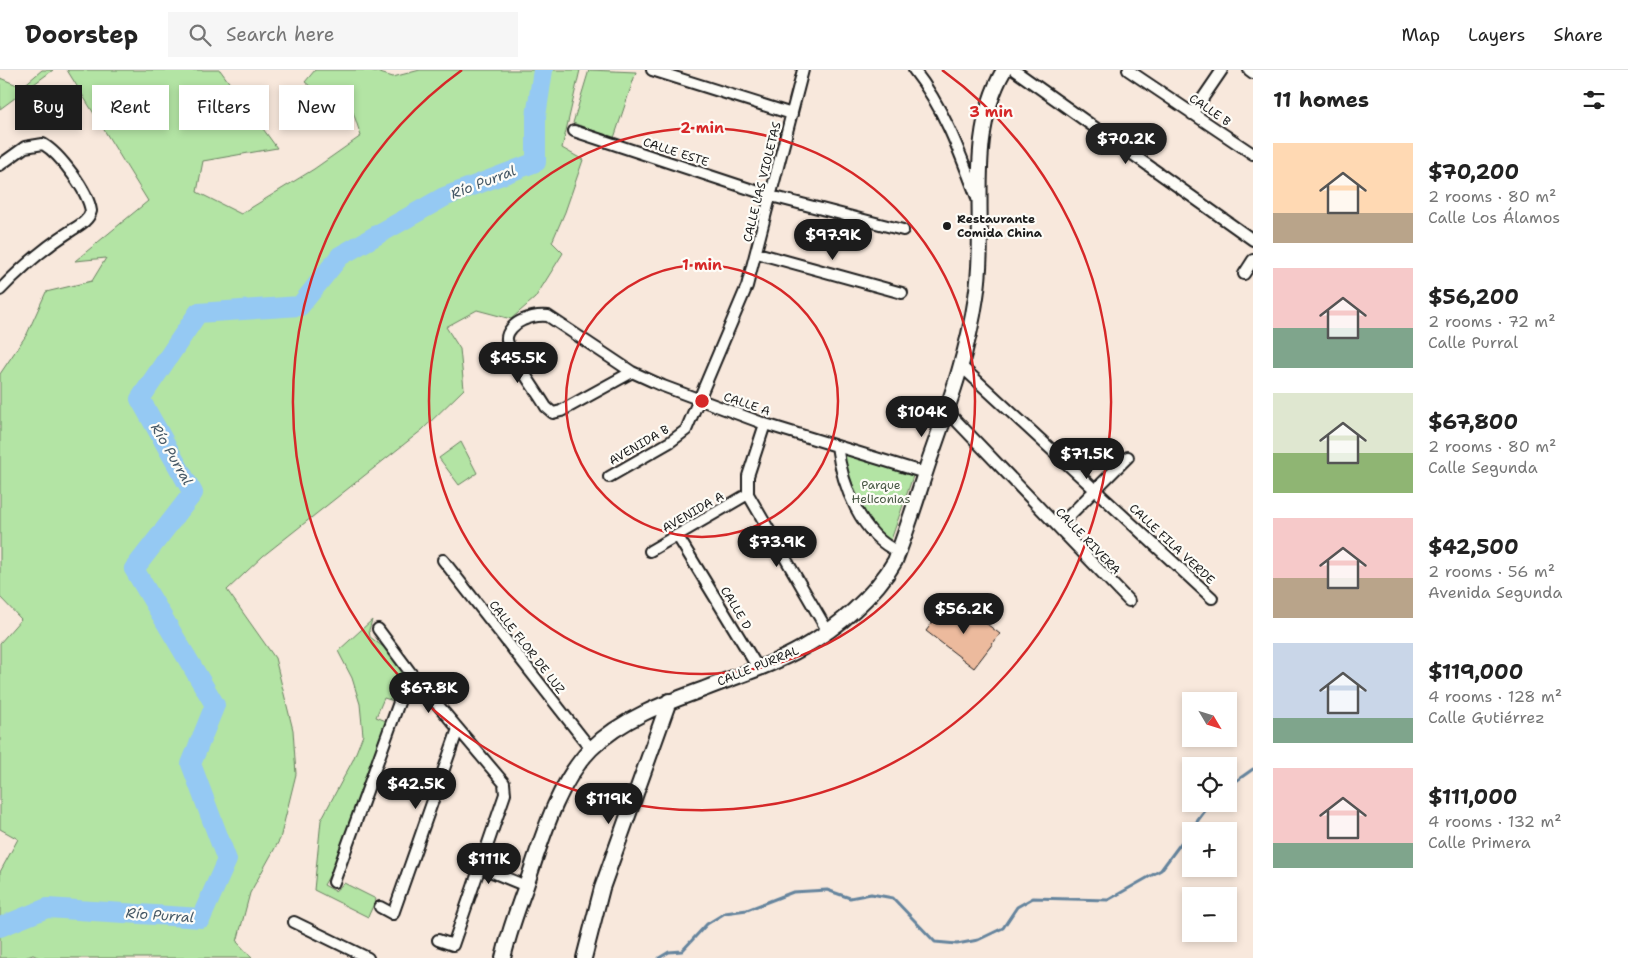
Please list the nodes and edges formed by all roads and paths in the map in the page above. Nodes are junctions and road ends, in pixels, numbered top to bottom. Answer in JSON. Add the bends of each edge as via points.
{"nodes":[{"id":1,"x":652,"y":70,"type":"edge"},
{"id":2,"x":802,"y":70,"type":"edge"},
{"id":3,"x":914,"y":70,"type":"edge"},
{"id":4,"x":1004,"y":70,"type":"edge"},
{"id":5,"x":1014,"y":70,"type":"edge"},
{"id":6,"x":1128,"y":70,"type":"edge"},
{"id":7,"x":1222,"y":70,"type":"edge"},
{"id":8,"x":1249,"y":70,"type":"edge"},
{"id":9,"x":1253,"y":73,"type":"edge"},
{"id":10,"x":792,"y":114,"type":"junction"},
{"id":11,"x":1192,"y":114,"type":"junction"},
{"id":12,"x":574,"y":131,"type":"dead end"},
{"id":13,"x":1253,"y":154,"type":"edge"},
{"id":14,"x":0,"y":165,"type":"edge"},
{"id":15,"x":771,"y":196,"type":"junction"},
{"id":16,"x":979,"y":201,"type":"junction"},
{"id":17,"x":903,"y":230,"type":"dead end"},
{"id":18,"x":1253,"y":240,"type":"edge"},
{"id":19,"x":757,"y":253,"type":"junction"},
{"id":20,"x":1253,"y":260,"type":"edge"},
{"id":21,"x":1244,"y":274,"type":"dead end"},
{"id":22,"x":0,"y":290,"type":"edge"},
{"id":23,"x":902,"y":293,"type":"dead end"},
{"id":24,"x":718,"y":353,"type":"joint"},
{"id":25,"x":961,"y":366,"type":"junction"},
{"id":26,"x":632,"y":372,"type":"junction"},
{"id":27,"x":699,"y":400,"type":"junction"},
{"id":28,"x":947,"y":411,"type":"junction"},
{"id":29,"x":765,"y":424,"type":"junction"},
{"id":30,"x":837,"y":446,"type":"junction"},
{"id":31,"x":1128,"y":457,"type":"dead end"},
{"id":32,"x":925,"y":473,"type":"junction"},
{"id":33,"x":610,"y":477,"type":"dead end"},
{"id":34,"x":1095,"y":490,"type":"junction"},
{"id":35,"x":748,"y":494,"type":"junction"},
{"id":36,"x":1064,"y":521,"type":"dead end"},
{"id":37,"x":677,"y":535,"type":"junction"},
{"id":38,"x":650,"y":551,"type":"dead end"},
{"id":39,"x":899,"y":552,"type":"junction"},
{"id":40,"x":443,"y":560,"type":"dead end"},
{"id":41,"x":1212,"y":598,"type":"dead end"},
{"id":42,"x":1129,"y":601,"type":"dead end"},
{"id":43,"x":378,"y":629,"type":"dead end"},
{"id":44,"x":827,"y":630,"type":"junction"},
{"id":45,"x":758,"y":668,"type":"junction"},
{"id":46,"x":410,"y":672,"type":"junction"},
{"id":47,"x":669,"y":702,"type":"junction"},
{"id":48,"x":458,"y":729,"type":"junction"},
{"id":49,"x":591,"y":750,"type":"junction"},
{"id":50,"x":480,"y":867,"type":"junction"},
{"id":51,"x":334,"y":882,"type":"dead end"},
{"id":52,"x":526,"y":886,"type":"junction"},
{"id":53,"x":380,"y":907,"type":"dead end"},
{"id":54,"x":294,"y":922,"type":"dead end"},
{"id":55,"x":438,"y":940,"type":"dead end"},
{"id":56,"x":368,"y":958,"type":"edge"},
{"id":57,"x":503,"y":958,"type":"edge"},
{"id":58,"x":584,"y":958,"type":"edge"}],
"edges":[{"from":1,"to":10,"type":"street"},
{"from":2,"to":10,"type":"street","name":"CALLE LAS VIOLETAS"},
{"from":3,"to":16,"type":"street","via":[[932,93]]},
{"from":4,"to":16,"type":"street","name":"CALLE PURRAL","via":[[986,111],[980,148]]},
{"from":5,"to":18,"type":"street"},
{"from":6,"to":11,"type":"street","name":"CALLE B"},
{"from":7,"to":11,"type":"street"},
{"from":8,"to":9,"type":"street"},
{"from":10,"to":15,"type":"street","name":"CALLE LAS VIOLETAS"},
{"from":11,"to":13,"type":"street","name":"CALLE B"},
{"from":12,"to":15,"type":"street","name":"CALLE ESTE"},
{"from":14,"to":22,"type":"street","via":[[25,147],[43,144],[62,160],[91,211],[84,222],[52,242]]},
{"from":15,"to":17,"type":"street","name":"CALLE ESTE"},
{"from":15,"to":19,"type":"street","name":"CALLE LAS VIOLETAS"},
{"from":16,"to":25,"type":"street","name":"CALLE PURRAL","via":[[980,261]]},
{"from":19,"to":23,"type":"street"},
{"from":19,"to":24,"type":"street","name":"CALLE LAS VIOLETAS","via":[[747,286]]},
{"from":20,"to":21,"type":"street"},
{"from":24,"to":27,"type":"street","name":"AVENIDA B"},
{"from":25,"to":28,"type":"street","name":"CALLE PURRAL"},
{"from":25,"to":34,"type":"street","name":"CALLE FILA VERDE"},
{"from":26,"to":26,"type":"street","name":"CALLE A","via":[[548,316],[537,314],[517,322],[507,339],[541,398],[553,412],[561,411]]},
{"from":26,"to":27,"type":"street","name":"CALLE A"},
{"from":27,"to":29,"type":"street","name":"CALLE A"},
{"from":27,"to":33,"type":"street","name":"AVENIDA B","via":[[686,430]]},
{"from":28,"to":32,"type":"street","name":"CALLE PURRAL"},
{"from":28,"to":42,"type":"street","name":"CALLE RIVERA"},
{"from":29,"to":30,"type":"street","name":"CALLE A"},
{"from":29,"to":35,"type":"street","via":[[748,476]]},
{"from":30,"to":32,"type":"street","name":"CALLE A"},
{"from":30,"to":39,"type":"street","via":[[840,472],[848,493],[876,538]]},
{"from":31,"to":34,"type":"street"},
{"from":32,"to":39,"type":"street","name":"CALLE PURRAL"},
{"from":34,"to":36,"type":"street"},
{"from":34,"to":41,"type":"street","name":"CALLE FILA VERDE"},
{"from":35,"to":37,"type":"street","name":"AVENIDA A"},
{"from":35,"to":44,"type":"street"},
{"from":37,"to":38,"type":"street","name":"AVENIDA A"},
{"from":37,"to":45,"type":"street","name":"CALLE D"},
{"from":39,"to":44,"type":"street","name":"CALLE PURRAL","via":[[884,580],[859,606]]},
{"from":40,"to":49,"type":"street","name":"CALLE FLOR DE LUZ"},
{"from":43,"to":46,"type":"street"},
{"from":44,"to":45,"type":"street","name":"CALLE PURRAL","via":[[802,648]]},
{"from":45,"to":47,"type":"street","name":"CALLE PURRAL"},
{"from":46,"to":48,"type":"street"},
{"from":46,"to":51,"type":"street"},
{"from":47,"to":49,"type":"street","name":"CALLE PURRAL","via":[[633,720]]},
{"from":47,"to":58,"type":"street","via":[[602,888]]},
{"from":48,"to":50,"type":"street","via":[[504,782],[505,788]]},
{"from":48,"to":53,"type":"street","via":[[393,914]]},
{"from":49,"to":52,"type":"street","name":"CALLE PURRAL","via":[[576,769],[555,808]]},
{"from":50,"to":52,"type":"street"},
{"from":50,"to":55,"type":"street","via":[[453,945]]},
{"from":52,"to":57,"type":"street","name":"CALLE PURRAL"},
{"from":54,"to":56,"type":"street"}]}
